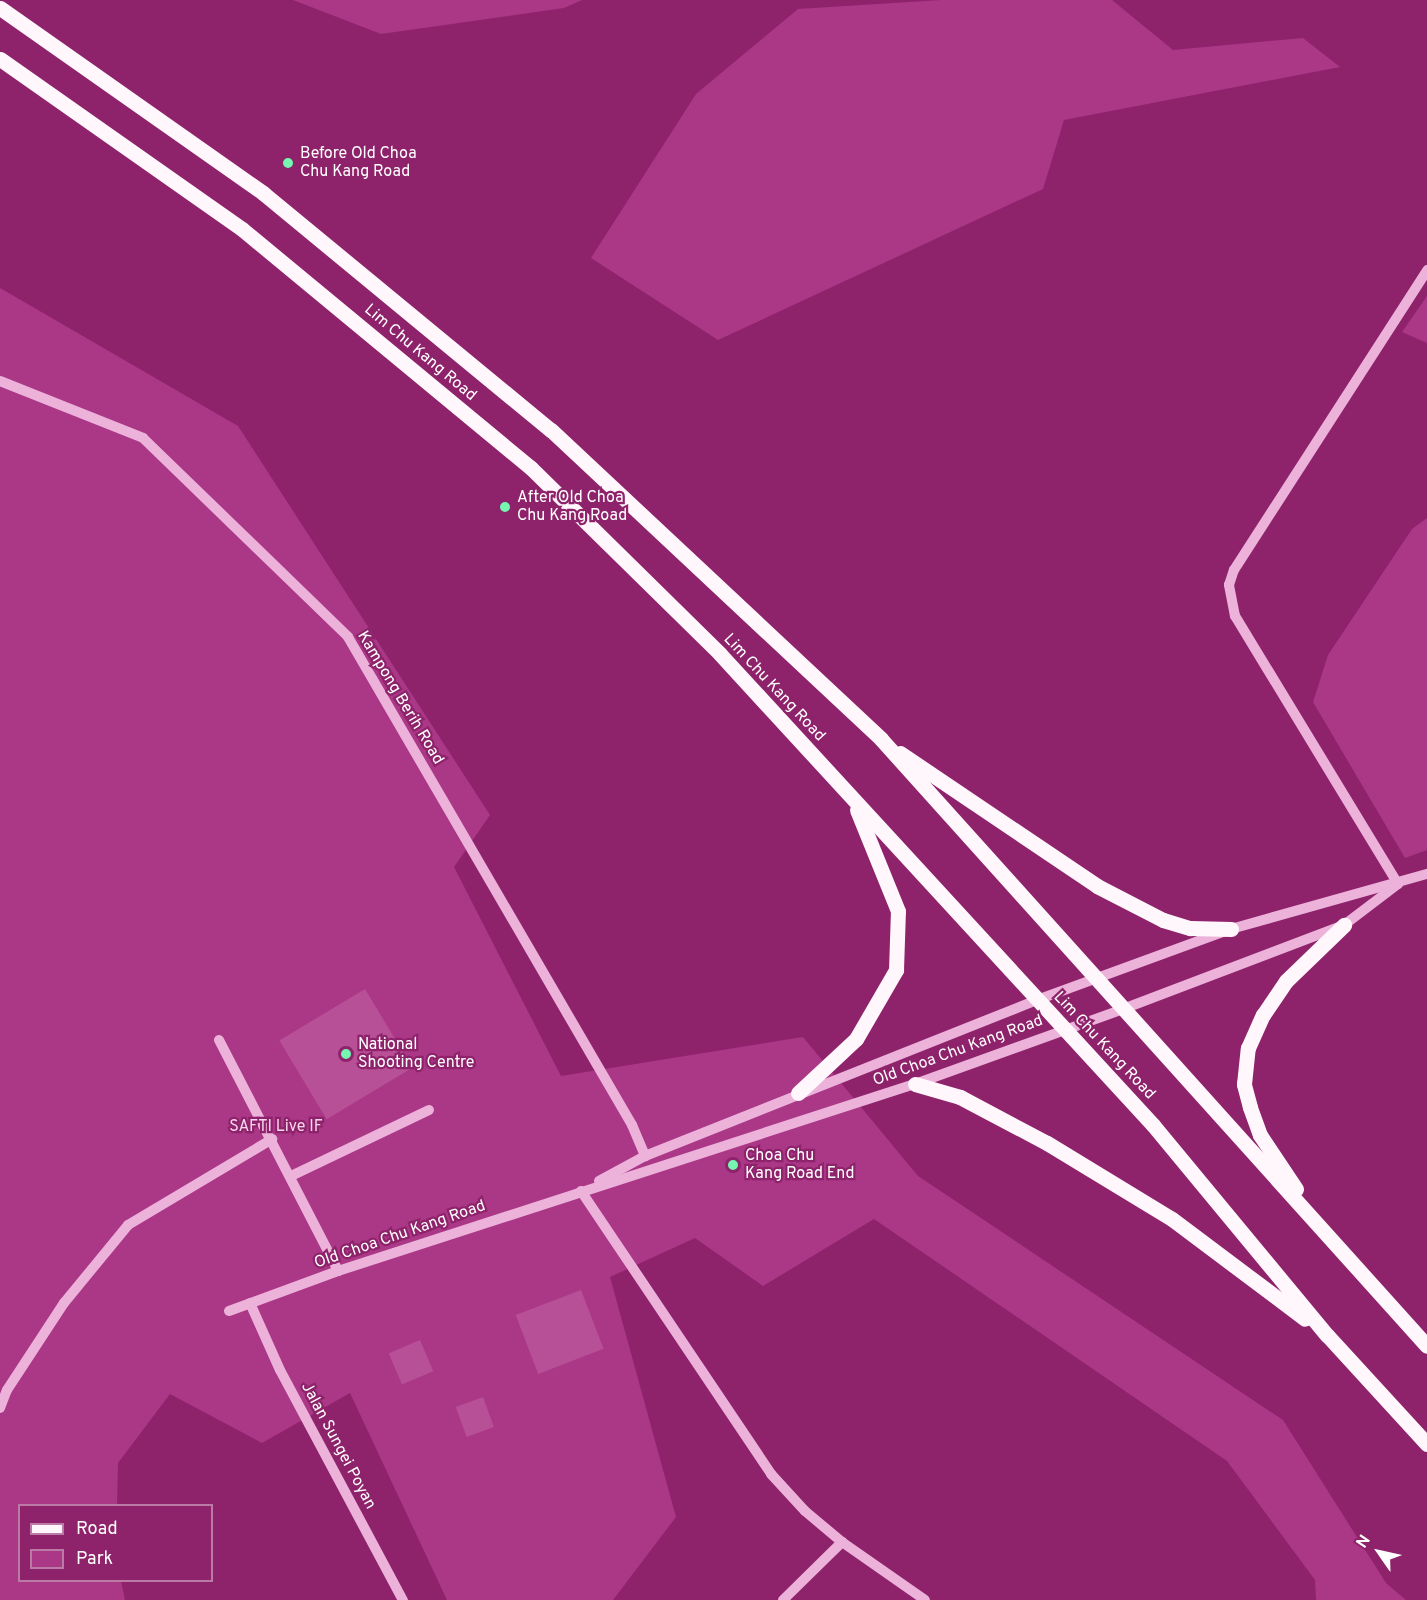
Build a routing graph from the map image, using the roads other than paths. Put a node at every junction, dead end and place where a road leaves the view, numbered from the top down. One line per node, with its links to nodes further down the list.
1 (0, 8): 5 (main road, Lim Chu Kang Road)
2 (0, 59): 6 (main road, Lim Chu Kang Road)
3 (1427, 270): 8 (street)
4 (0, 381): 20 (street, Kampong Berih Road)
5 (880, 740): 10 (main road); 11 (main road, Lim Chu Kang Road)
6 (853, 801): 12 (main road, Lim Chu Kang Road); 17 (main road)
7 (1427, 874): 8 (street, Old Choa Chu Kang Road)
8 (1398, 884): 9 (street, Old Choa Chu Kang Road); 10 (street, Old Choa Chu Kang Road)
9 (1344, 925): 13 (street, Old Choa Chu Kang Road); 23 (main road)
10 (1231, 929): 11 (street, Old Choa Chu Kang Road)
11 (1096, 979): 12 (street, Old Choa Chu Kang Road); 13 (main road, Lim Chu Kang Road)
12 (1037, 1000): 14 (main road, Lim Chu Kang Road); 17 (street, Old Choa Chu Kang Road)
13 (1123, 1009): 14 (street, Old Choa Chu Kang Road); 23 (main road, Lim Chu Kang Road)
14 (1064, 1030): 16 (street, Old Choa Chu Kang Road); 27 (main road, Lim Chu Kang Road)
15 (219, 1040): 19 (street)
16 (915, 1084): 22 (street, Old Choa Chu Kang Road); 27 (main road)
17 (798, 1093): 20 (street, Old Choa Chu Kang Road)
18 (429, 1110): 21 (street)
19 (272, 1139): 21 (street); 29 (street)
20 (645, 1156): 22 (street, Old Choa Chu Kang Road)
21 (291, 1176): 24 (street)
22 (581, 1191): 24 (street, Old Choa Chu Kang Road); 31 (street)
23 (1323, 1230): 28 (main road, Lim Chu Kang Road)
24 (338, 1271): 25 (street, Old Choa Chu Kang Road)
25 (250, 1304): 26 (street, Old Choa Chu Kang Road); 32 (street, Jalan Sungei Poyan)
26 (230, 1311)
27 (1327, 1335): 30 (main road, Lim Chu Kang Road)
28 (1427, 1346)
29 (0, 1408)
30 (1427, 1444)
31 (842, 1542): 33 (street); 34 (street)
32 (403, 1600)
33 (783, 1600)
34 (925, 1600)

